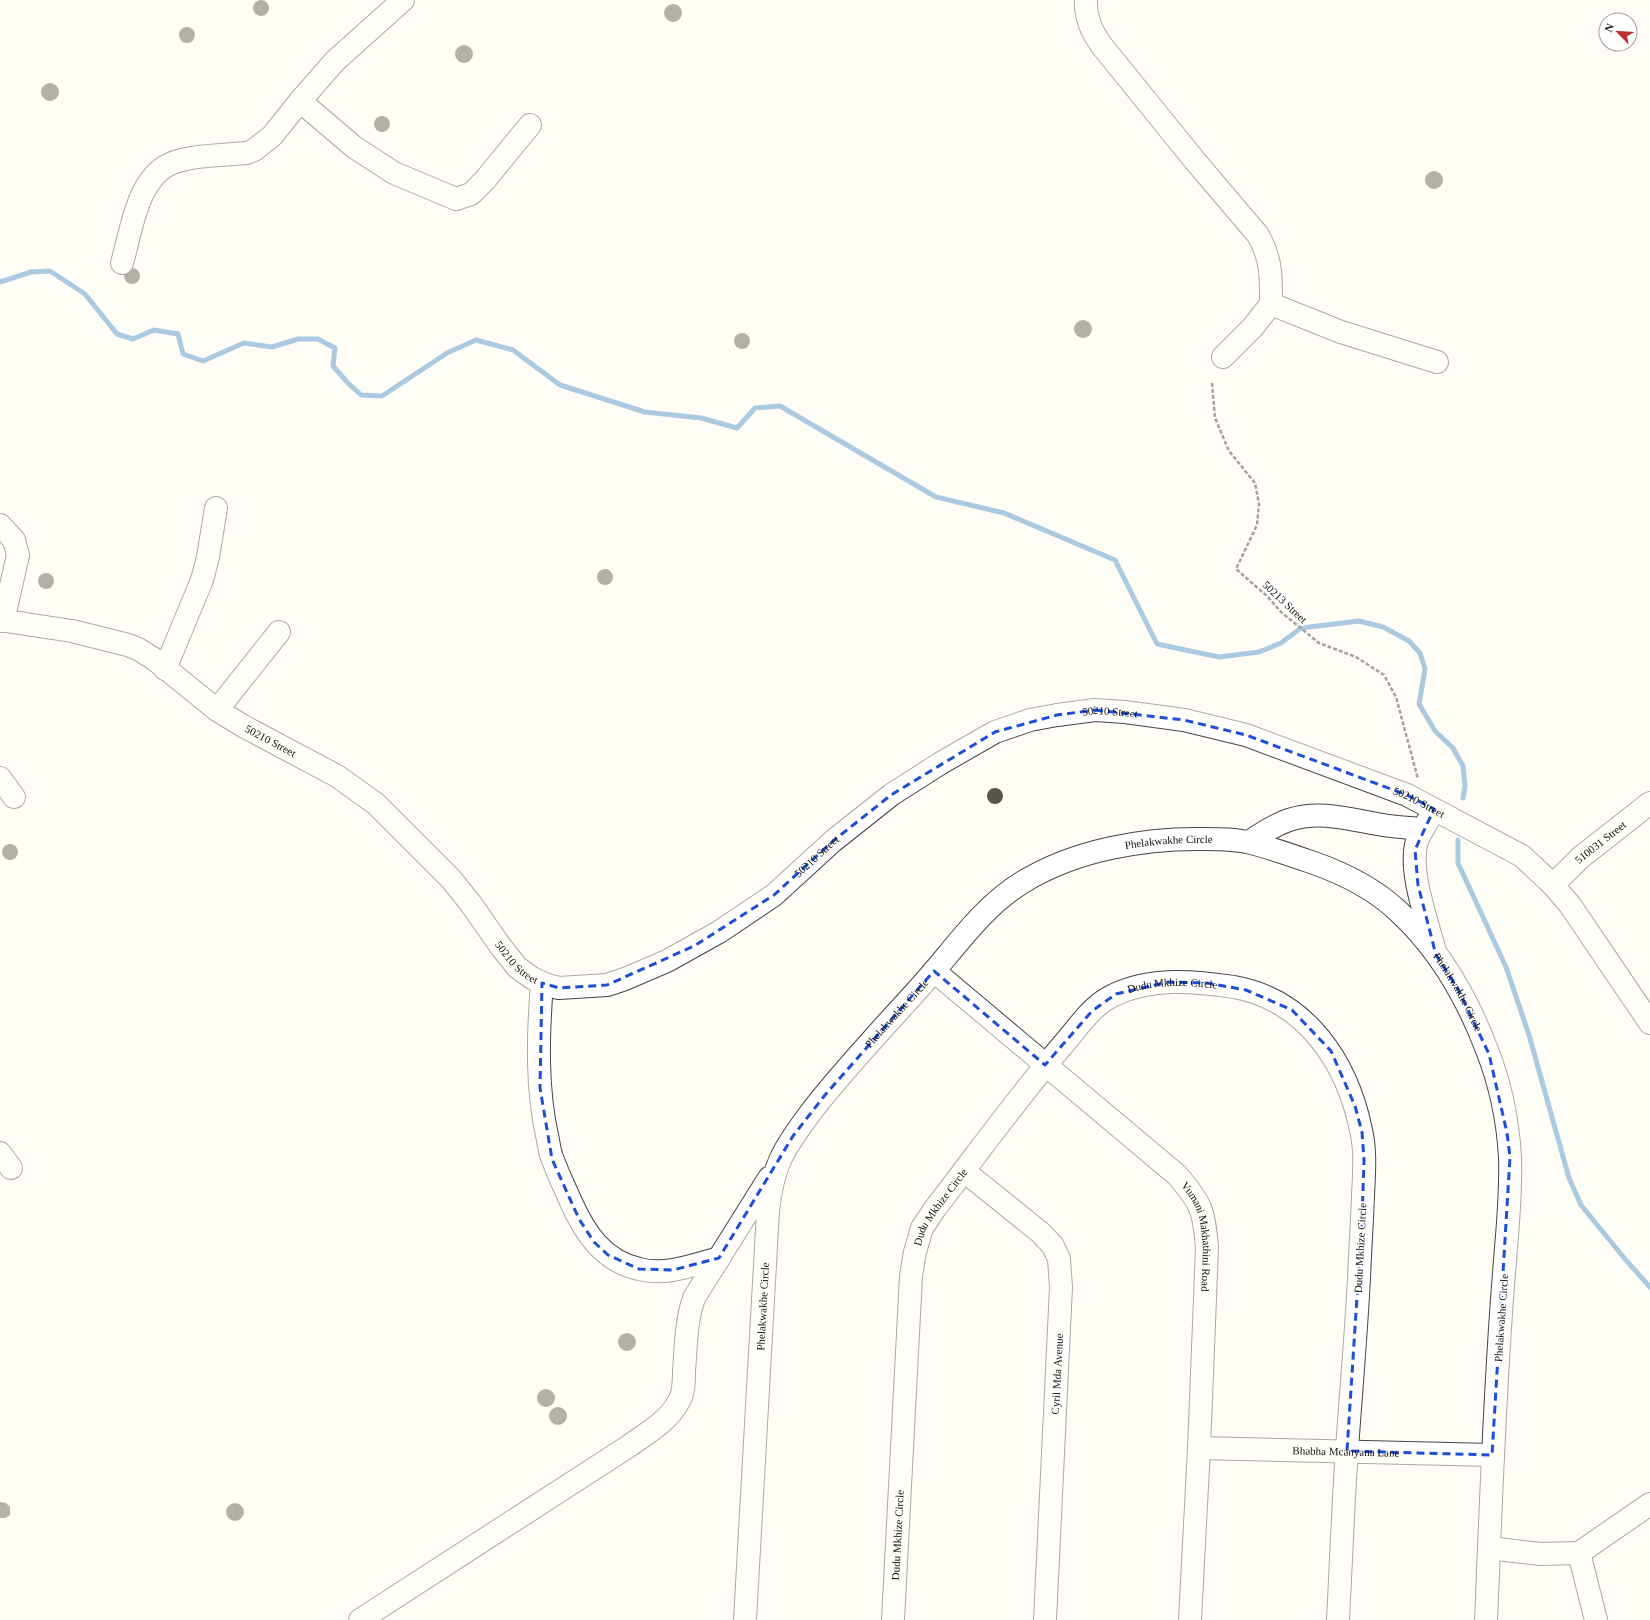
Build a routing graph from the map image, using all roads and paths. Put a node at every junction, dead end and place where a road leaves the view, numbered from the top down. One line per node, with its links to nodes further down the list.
1 (403, 0): 3 (street)
2 (1086, 0): 6 (street)
3 (300, 100): 4 (street); 5 (street)
4 (530, 125)
5 (122, 264)
6 (1271, 304): 7 (street); 8 (street)
7 (1223, 357)
8 (1437, 362)
9 (1212, 382): 19 (path, 50213 Street)
10 (216, 508): 14 (street)
11 (0, 526): 12 (street)
12 (1, 621): 14 (street, 50210 Street)
13 (279, 632): 15 (street)
14 (165, 669): 15 (street, 50210 Street)
15 (217, 710): 25 (street, 50210 Street)
16 (0, 778): 17 (street)
17 (14, 797)
18 (1650, 804): 22 (street, 510031 Street)
19 (1430, 807): 20 (street); 22 (street, 50210 Street); 25 (street, 50210 Street)
20 (1423, 829): 21 (street); 23 (street)
21 (1249, 842): 23 (street, Phelakwakhe Circle); 24 (street, Phelakwakhe Circle)
22 (1553, 884): 26 (street, 50210 Street)
23 (1436, 955): 33 (street, Phelakwakhe Circle)
24 (934, 971): 27 (street, Vumani Makhathini Road); 28 (street, Phelakwakhe Circle)
25 (542, 983): 30 (street)
26 (1650, 1023)
27 (1044, 1065): 29 (street, Dudu Mkhize Circle); 31 (street, Vumani Makhathini Road); 32 (street, Dudu Mkhize Circle)
28 (780, 1159): 30 (street); 38 (street, Phelakwakhe Circle)
29 (964, 1171): 39 (street, Dudu Mkhize Circle); 40 (street, Cyril Mda Avenue)
30 (719, 1258): 37 (street)
31 (1199, 1448): 32 (street, Bhabha Mcanyana Lane); 41 (street, Vumani Makhathini Road)
32 (1347, 1451): 33 (street, Bhabha Mcanyana Lane); 42 (street, Dudu Mkhize Circle)
33 (1492, 1455): 35 (street, Phelakwakhe Circle)
34 (1650, 1504): 36 (street)
35 (1489, 1548): 36 (street); 43 (street, Phelakwakhe Circle)
36 (1579, 1553): 44 (street)
37 (360, 1620)
38 (745, 1620)
39 (893, 1620)
40 (1045, 1620)
41 (1190, 1620)
42 (1338, 1620)
43 (1486, 1620)
44 (1596, 1620)

